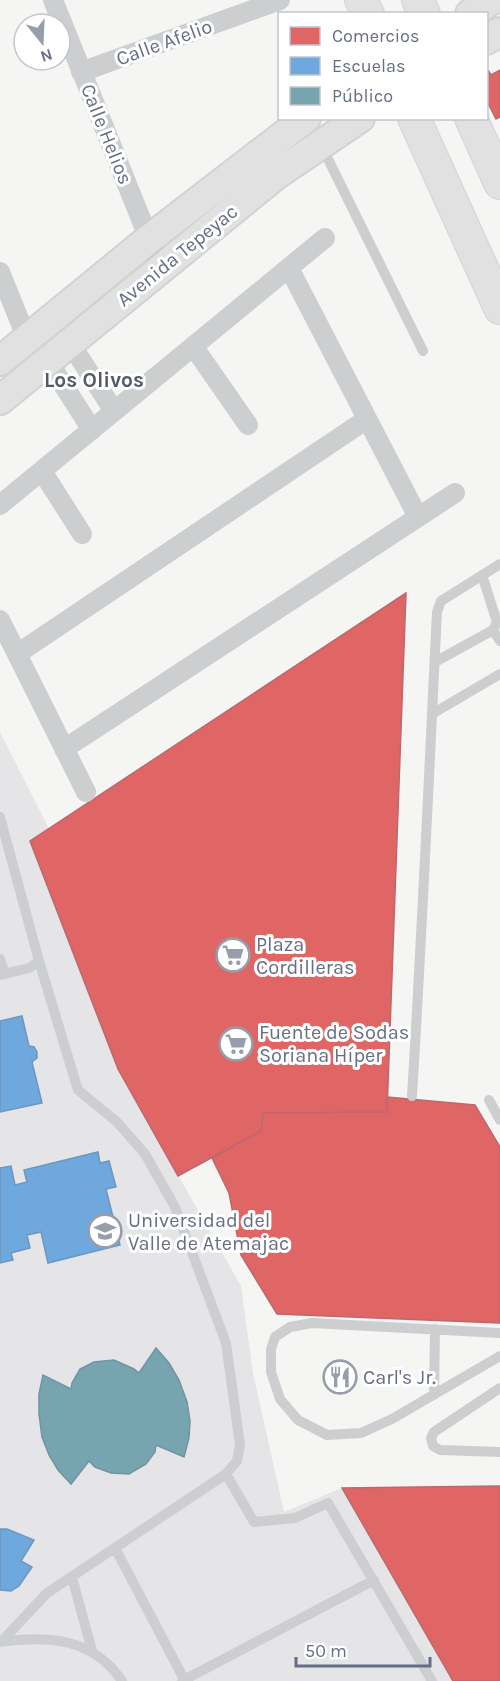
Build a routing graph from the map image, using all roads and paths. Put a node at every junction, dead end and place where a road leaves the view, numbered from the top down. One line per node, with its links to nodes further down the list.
1 (52, 0): 5 (street, Calle Helios)
2 (280, 0): 5 (street, Calle Afelio)
3 (492, 0): 4 (street)
4 (473, 12)
5 (81, 72): 13 (street, Calle Helios)
6 (303, 120): 13 (street, Avenida Tepeyac)
7 (357, 120): 10 (street, Avenida Tepeyac)
8 (415, 120): 17 (main road)
9 (472, 120): 11 (main road)
10 (321, 145): 14 (street, Avenida Tepeyac); 21 (lane)
11 (500, 183)
12 (325, 238): 15 (street)
13 (149, 239): 14 (street, Calle Helios); 18 (street, Avenida Tepeyac)
14 (161, 268): 19 (street, Avenida Tepeyac)
15 (289, 268): 20 (street); 26 (street)
16 (0, 272): 18 (street)
17 (500, 308)
18 (27, 339): 22 (street, Avenida Tepeyac)
19 (70, 343): 23 (street, Avenida Tepeyac); 25 (street)
20 (193, 346): 25 (street); 27 (street)
21 (423, 351)
22 (0, 361)
23 (48, 361): 24 (street, Avenida Tepeyac); 28 (street)
24 (0, 400)
25 (114, 411): 28 (street)
26 (367, 419): 32 (street); 39 (street)
27 (248, 425)
28 (92, 430): 29 (street)
29 (42, 471): 31 (street); 33 (street)
30 (455, 493): 32 (street)
31 (0, 505)
32 (418, 518): 43 (street)
33 (82, 534)
34 (500, 564): 35 (lane)
35 (482, 575): 37 (lane); 40 (lane)
36 (0, 620): 39 (street)
37 (493, 630): 38 (lane); 40 (lane)
38 (500, 641)
39 (17, 654): 43 (street)
40 (435, 662): 42 (lane)
41 (500, 674): 42 (lane)
42 (432, 714): 49 (lane)
43 (64, 749): 44 (street)
44 (86, 792)
45 (0, 817): 47 (lane)
46 (0, 959): 48 (lane)
47 (39, 961): 48 (lane); 58 (lane)
48 (2, 974)
49 (412, 1096)
50 (489, 1100): 51 (lane)
51 (500, 1120)
52 (435, 1329): 53 (lane); 56 (lane); 56 (lane)
53 (500, 1333)
54 (500, 1356): 56 (lane)
55 (500, 1388): 57 (lane)
56 (434, 1395)
57 (500, 1452)
58 (226, 1474): 59 (lane); 61 (lane)
59 (115, 1548): 60 (lane); 65 (lane)
60 (72, 1577): 62 (lane); 63 (lane)
61 (374, 1580): 65 (lane); 66 (lane)
62 (1, 1642): 63 (lane)
63 (92, 1651): 64 (lane)
64 (122, 1681)
65 (184, 1681)
66 (432, 1681)

